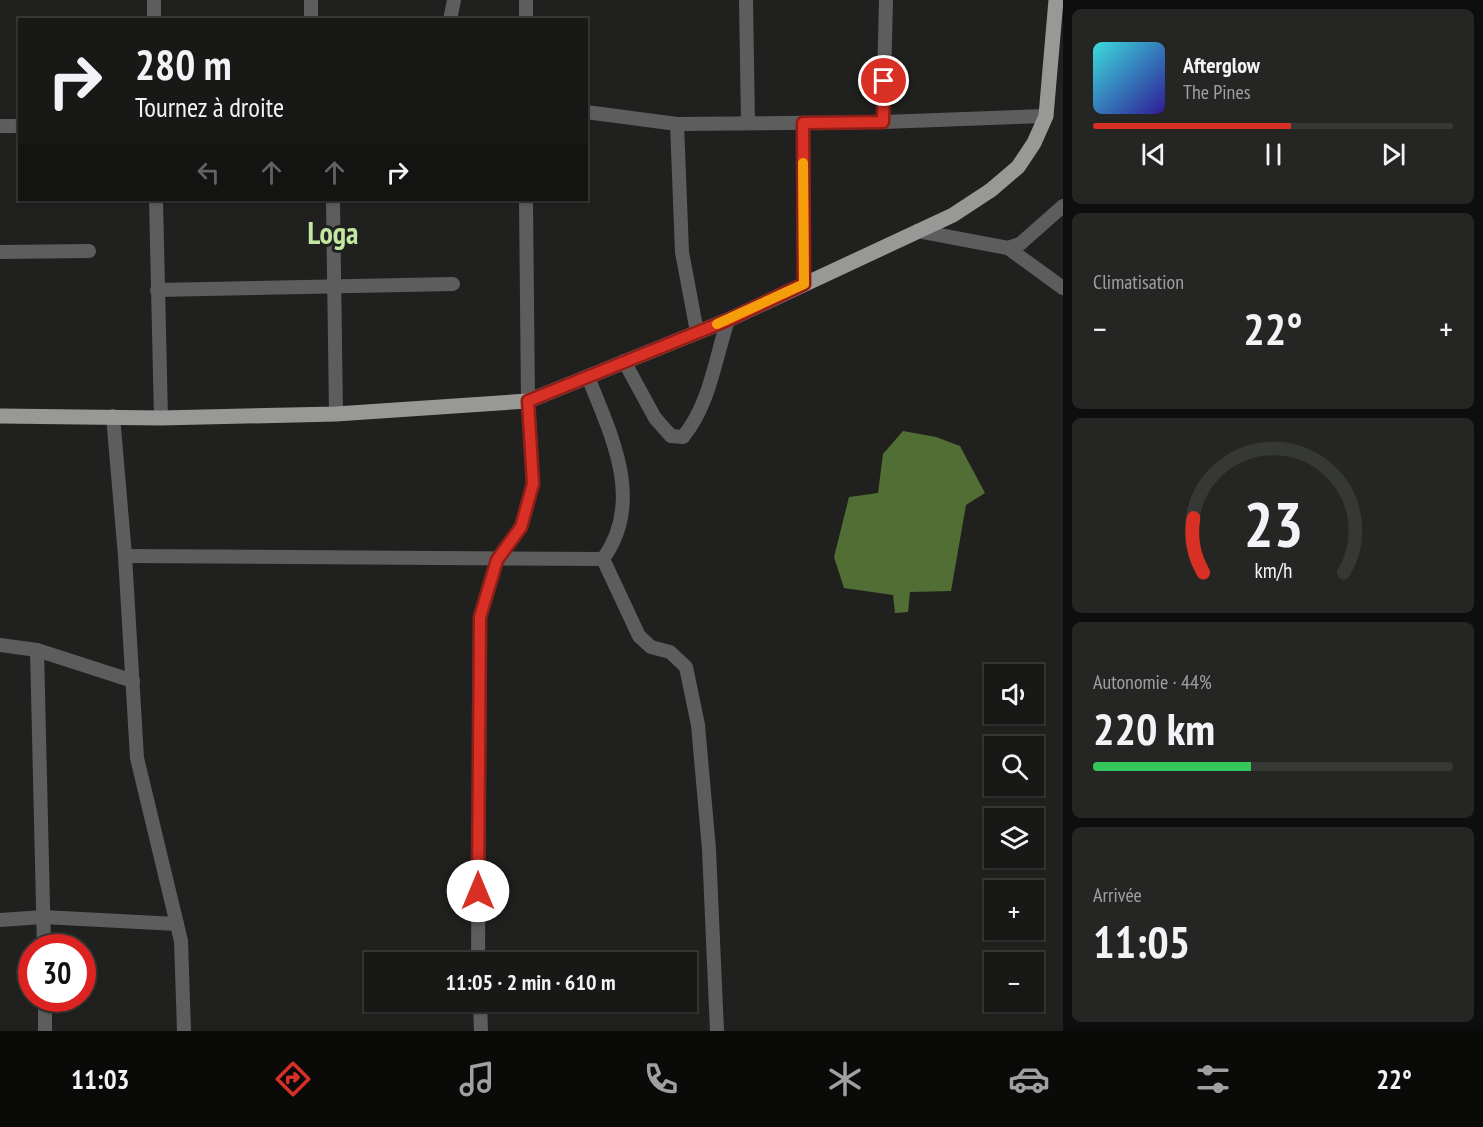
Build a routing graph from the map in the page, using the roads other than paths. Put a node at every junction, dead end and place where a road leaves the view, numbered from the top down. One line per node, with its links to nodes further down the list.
1 (154, 0): 8 (street)
2 (311, 0): 9 (street)
3 (454, 0): 10 (street)
4 (526, 0): 11 (street)
5 (746, 0): 16 (street)
6 (886, 0): 14 (street)
7 (1056, 0): 13 (main road)
8 (154, 18)
9 (311, 18)
10 (450, 18)
11 (526, 18)
12 (588, 112): 15 (street)
13 (1046, 116): 14 (street); 24 (main road)
14 (883, 122): 17 (street)
15 (676, 123): 16 (street); 34 (street)
16 (747, 123): 17 (street)
17 (803, 123): 29 (street)
18 (0, 126): 19 (street)
19 (18, 126)
20 (156, 201): 32 (street)
21 (333, 201): 30 (street)
22 (526, 201): 37 (street)
23 (1063, 206): 25 (street)
24 (918, 231): 25 (street); 29 (main road)
25 (1008, 248): 31 (street)
26 (89, 251): 27 (street)
27 (0, 252)
28 (453, 284): 30 (street)
29 (804, 284): 33 (main road)
30 (334, 287): 32 (street); 38 (street)
31 (1063, 288)
32 (157, 290): 41 (street)
33 (728, 320): 34 (main road); 35 (street)
34 (697, 332): 35 (main road)
35 (624, 361): 36 (main road)
36 (588, 377): 37 (main road); 43 (street)
37 (528, 401): 38 (main road); 44 (street)
38 (336, 414): 41 (main road)
39 (0, 416): 40 (main road)
40 (113, 416): 41 (main road); 42 (street)
41 (161, 418)
42 (126, 556): 44 (street); 47 (street)
43 (603, 559): 44 (street); 58 (street)
44 (497, 560): 52 (street)
45 (0, 645): 46 (street)
46 (37, 650): 47 (street); 48 (street)
47 (133, 681): 50 (street)
48 (43, 917): 49 (street); 50 (street); 51 (street)
49 (0, 920)
50 (177, 924): 56 (street)
51 (44, 934)
52 (478, 952)
53 (45, 1012): 55 (street)
54 (480, 1012): 57 (street)
55 (45, 1031)
56 (184, 1031)
57 (480, 1031)
58 (717, 1031)

